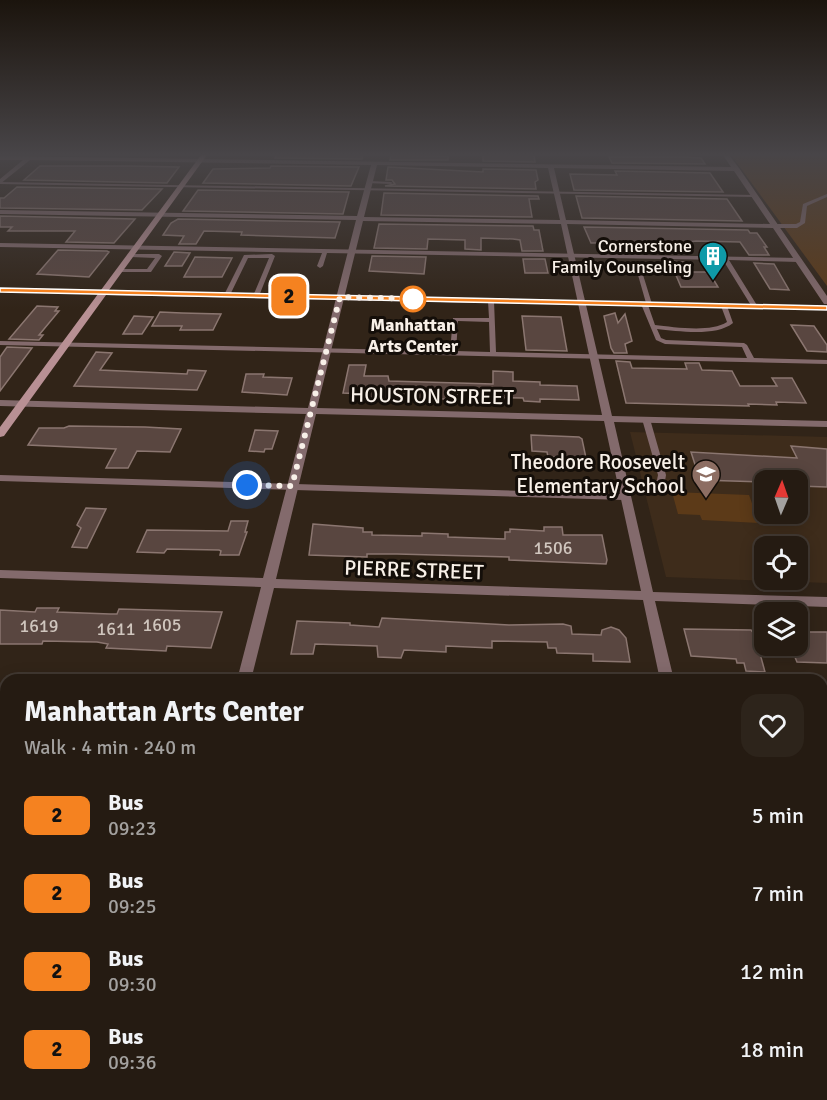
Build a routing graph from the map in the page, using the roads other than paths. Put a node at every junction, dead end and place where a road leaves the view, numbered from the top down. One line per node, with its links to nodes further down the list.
1 (167, 206): 7 (street)
2 (364, 206): 8 (street)
3 (559, 206): 9 (street)
4 (761, 206): 10 (street)
5 (804, 206): 10 (lane)
6 (0, 212): 7 (street)
7 (161, 215): 8 (street); 12 (street)
8 (361, 218): 9 (street); 14 (street)
9 (562, 222): 10 (street); 17 (street)
10 (774, 226): 18 (street)
11 (0, 245): 12 (lane)
12 (136, 248): 13 (lane); 15 (street)
13 (325, 252): 14 (lane); 19 (lane)
14 (352, 252): 17 (lane); 25 (street)
15 (131, 255): 20 (street); 20 (lane)
16 (725, 259): 17 (lane); 18 (lane); 31 (lane)
17 (573, 261): 28 (street); 29 (lane)
18 (799, 261): 27 (street)
19 (321, 266)
20 (120, 271): 22 (street)
21 (0, 290): 22 (street)
22 (104, 293): 23 (street); 36 (street)
23 (227, 295): 24 (street); 24 (lane)
24 (256, 296): 25 (street)
25 (340, 297): 26 (street); 37 (street)
26 (491, 301): 28 (street); 33 (lane)
27 (827, 302)
28 (583, 303): 29 (street); 40 (street)
29 (646, 304): 30 (street); 34 (lane)
30 (724, 306): 31 (street); 34 (lane)
31 (755, 307): 32 (street)
32 (827, 308)
33 (491, 320): 38 (lane); 39 (lane)
34 (653, 327): 41 (lane)
35 (0, 344): 36 (lane)
36 (65, 345): 37 (lane); 44 (street)
37 (326, 350): 38 (lane); 45 (street)
38 (453, 353): 39 (lane)
39 (493, 354): 40 (lane)
40 (595, 357): 41 (lane); 46 (street)
41 (752, 360): 42 (lane)
42 (827, 362)
43 (0, 402): 44 (street, HOUSTON STREET)
44 (22, 403): 45 (street, HOUSTON STREET); 49 (street)
45 (311, 411): 46 (street, HOUSTON STREET); 51 (street)
46 (608, 418): 47 (street, HOUSTON STREET); 52 (street)
47 (646, 419): 48 (street, HOUSTON STREET); 52 (lane)
48 (827, 424)
49 (0, 434)
50 (0, 478): 51 (lane)
51 (292, 486): 52 (lane); 54 (street)
52 (623, 491): 55 (street)
53 (0, 574): 54 (street, PIERRE STREET)
54 (268, 585): 55 (street, PIERRE STREET); 57 (street)
55 (648, 597): 56 (street, PIERRE STREET); 58 (street)
56 (827, 603)
57 (246, 674)
58 (666, 674)

